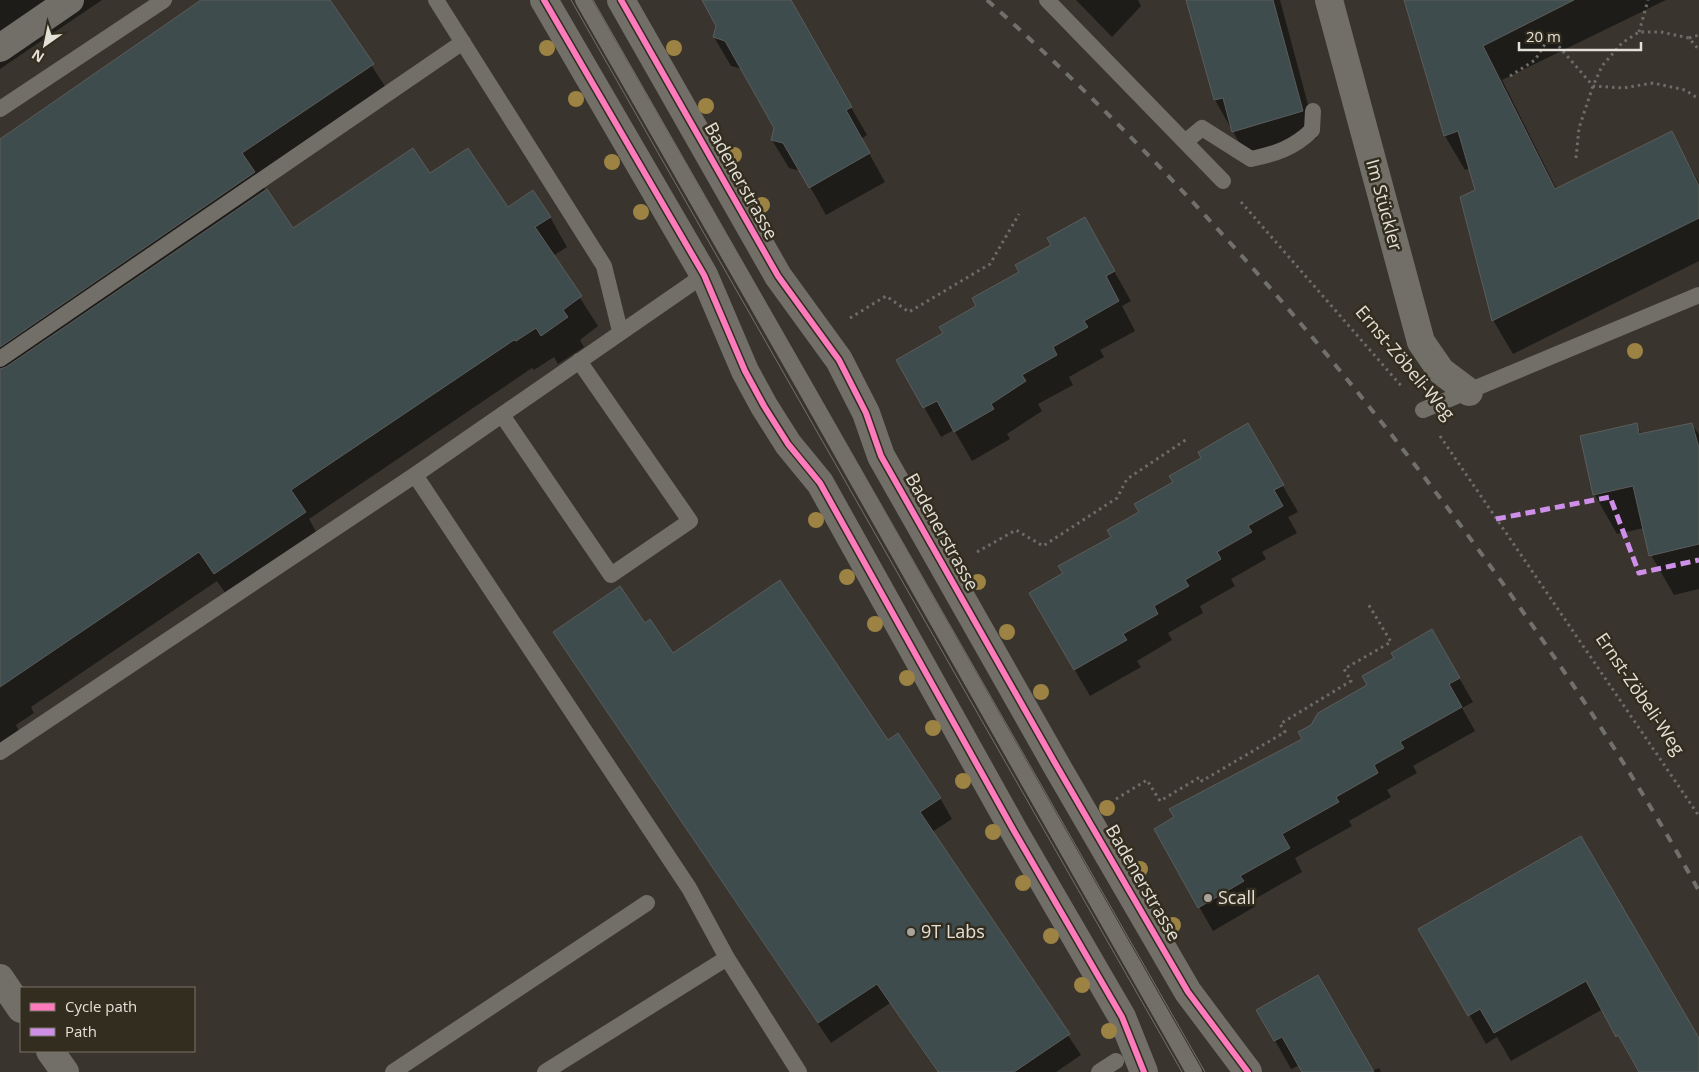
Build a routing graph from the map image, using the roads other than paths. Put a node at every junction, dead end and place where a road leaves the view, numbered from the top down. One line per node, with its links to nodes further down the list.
1 (70, 0): 10 (street)
2 (164, 0): 11 (lane)
3 (436, 0): 9 (lane)
4 (544, 0): 15 (street)
5 (583, 0): 37 (lane)
6 (621, 0): 38 (street, Badenerstrasse)
7 (1046, 0): 13 (lane)
8 (1330, 0): 20 (street, Im Stückler)
9 (463, 42): 17 (lane); 18 (lane)
10 (0, 48)
11 (0, 109)
12 (1313, 111): 13 (lane)
13 (1185, 142): 14 (lane)
14 (1223, 181)
15 (704, 275): 17 (lane); 36 (street)
16 (1699, 295): 20 (lane)
17 (620, 331): 19 (lane)
18 (0, 359)
19 (579, 361): 22 (lane); 22 (lane)
20 (1468, 392): 21 (lane)
21 (1423, 410)
22 (502, 415): 23 (lane)
23 (415, 475): 24 (lane); 26 (lane)
24 (0, 752)
25 (647, 903): 32 (lane)
26 (727, 958): 33 (lane); 34 (lane)
27 (0, 978): 28 (street)
28 (20, 1008)
29 (51, 1052): 31 (street)
30 (1116, 1061): 35 (lane)
31 (65, 1072)
32 (393, 1072)
33 (545, 1072)
34 (799, 1072)
35 (1099, 1072)
36 (1144, 1072)
37 (1194, 1072)
38 (1248, 1072)

